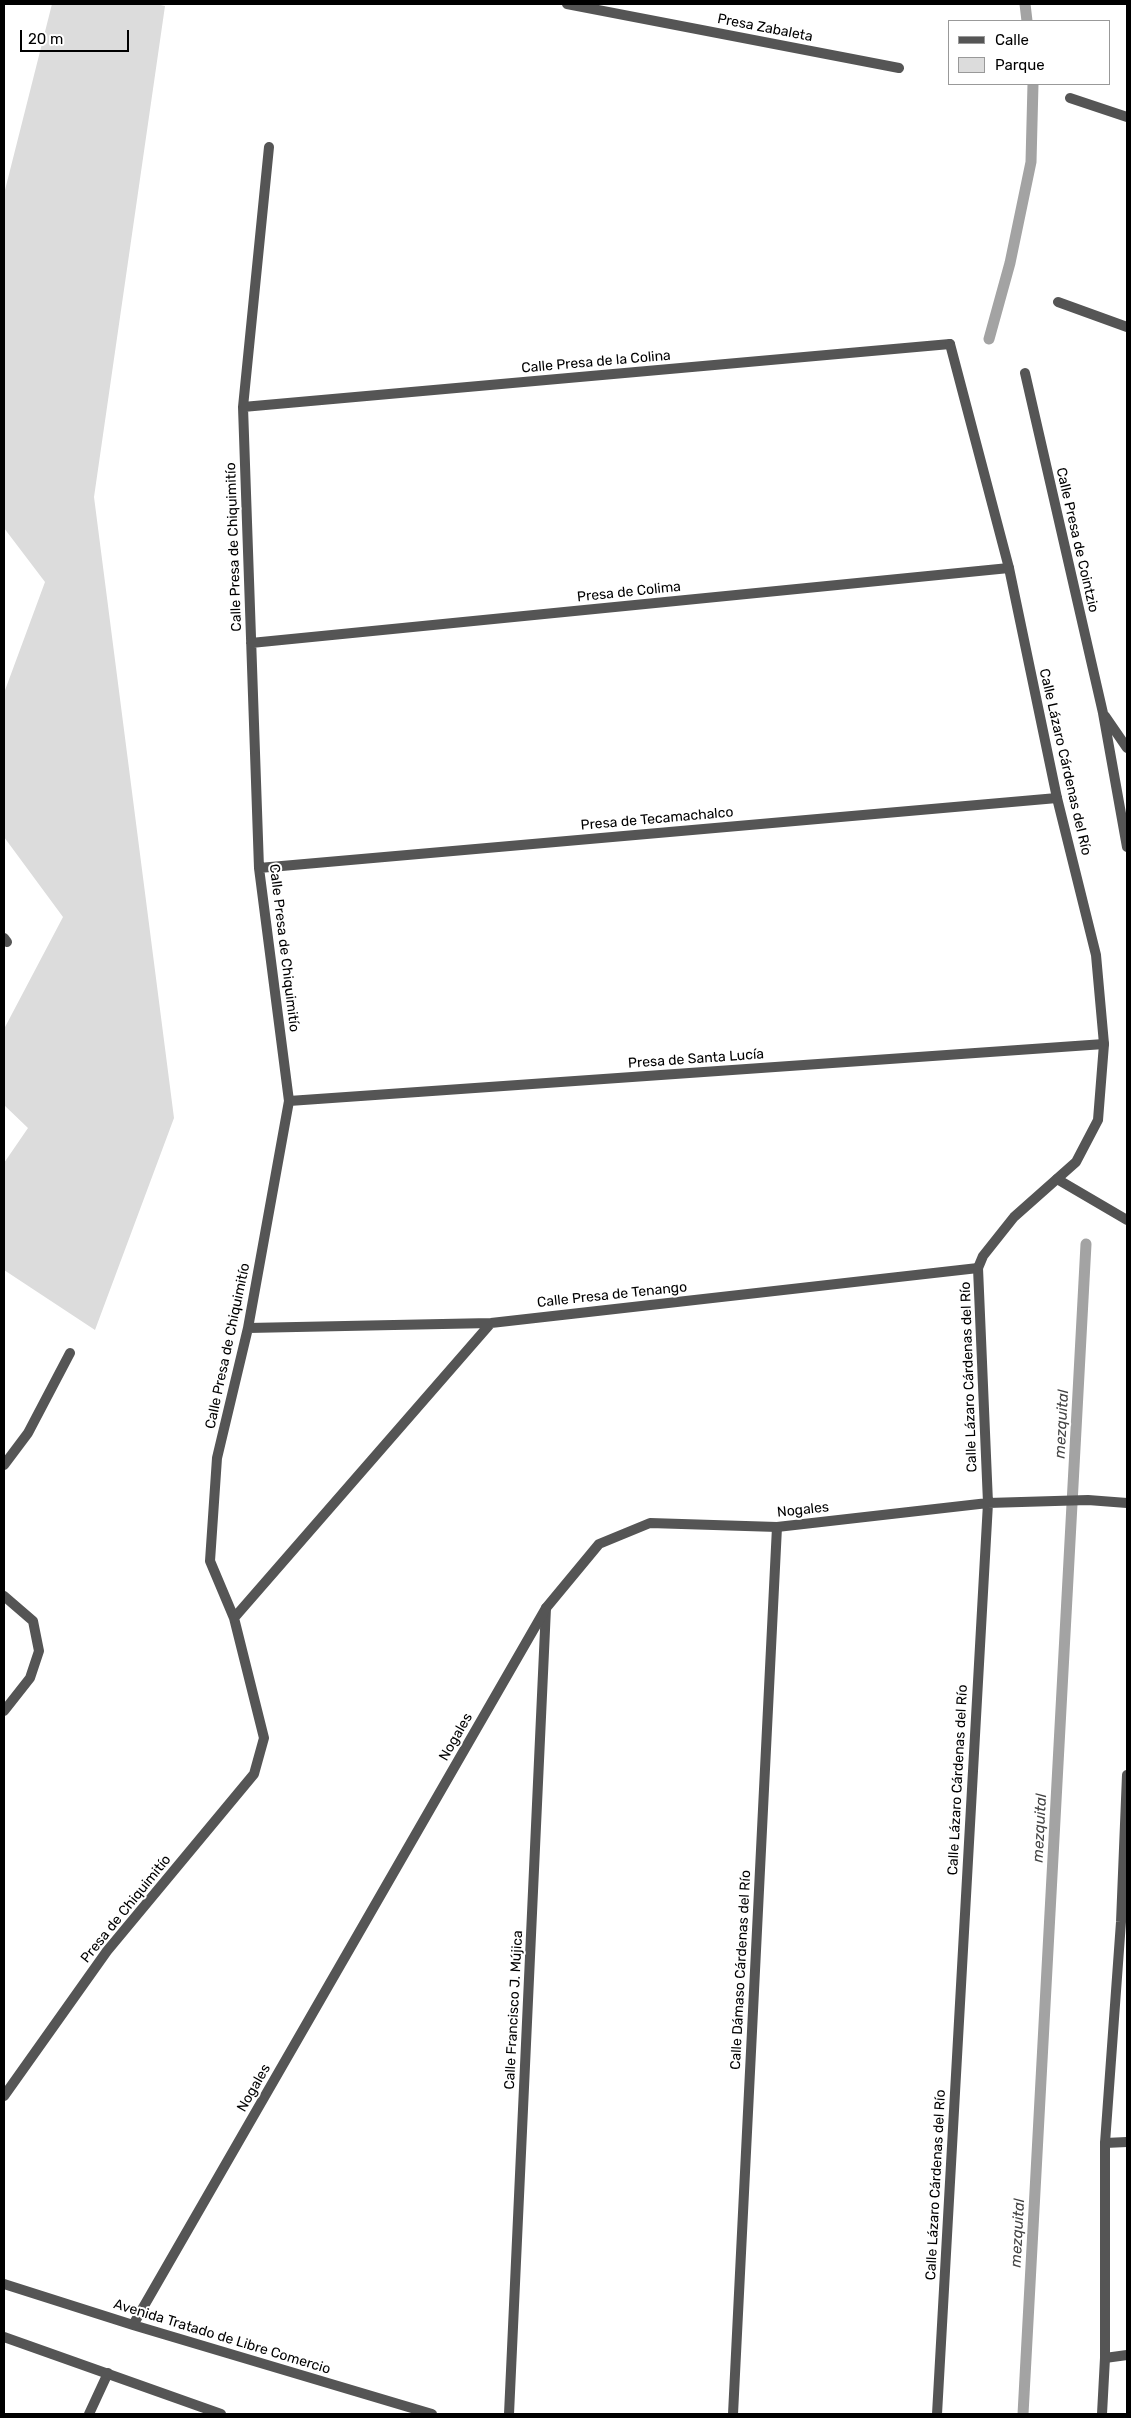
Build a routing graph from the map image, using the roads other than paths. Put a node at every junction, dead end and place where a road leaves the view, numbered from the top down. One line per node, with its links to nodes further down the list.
1 (567, 4): 2 (street, Presa Zabaleta)
2 (898, 68)
3 (1070, 98): 4 (street)
4 (1127, 117)
5 (269, 147): 10 (street, Calle Presa de Chiquimitío)
6 (1058, 302): 7 (street)
7 (1127, 327)
8 (950, 344): 10 (street, Calle Presa de la Colina); 11 (street, Calle Lázaro Cárdenas del Río)
9 (1025, 373): 13 (street, Calle Presa de Cointzio)
10 (243, 407): 12 (street, Calle Presa de Chiquimitío)
11 (1009, 568): 12 (street, Presa de Colima); 15 (street, Calle Lázaro Cárdenas del Río)
12 (251, 643): 17 (street, Calle Presa de Chiquimitío)
13 (1103, 713): 14 (street, Calle Presa de Cointzio); 16 (street, Calle Presa de Cointzio)
14 (1127, 748)
15 (1057, 798): 17 (street, Presa de Tecamachalco); 18 (street, Calle Lázaro Cárdenas del Río)
16 (1127, 847)
17 (259, 868): 19 (street, Calle Presa de Chiquimitío)
18 (1104, 1044): 19 (street, Presa de Santa Lucía); 20 (street, Calle Lázaro Cárdenas del Río)
19 (290, 1101): 24 (street, Calle Presa de Chiquimitío)
20 (1057, 1179): 21 (street); 22 (street, Calle Lázaro Cárdenas del Río)
21 (1127, 1220)
22 (978, 1268): 23 (street, Calle Presa de Tenango); 27 (street, Calle Lázaro Cárdenas del Río)
23 (491, 1322): 24 (street, Calle Presa de Tenango); 32 (street)
24 (248, 1328): 32 (street, Calle Presa de Chiquimitío)
25 (70, 1353): 26 (street)
26 (4, 1465)
27 (988, 1503): 28 (street, Nogales); 29 (street, Nogales); 51 (street, Calle Lázaro Cárdenas del Río)
28 (1127, 1503)
29 (777, 1528): 31 (street, Nogales); 50 (street, Calle Dámaso Cárdenas del Río)
30 (4, 1596): 33 (street)
31 (546, 1608): 41 (street, Nogales); 49 (street, Calle Francisco J. Mújica)
32 (234, 1618): 34 (street, Calle Presa de Chiquimitío)
33 (4, 1710)
34 (264, 1738): 37 (street, Presa de Chiquimitío)
35 (1127, 1775): 36 (street)
36 (1124, 1922): 39 (street)
37 (4, 2096)
38 (1127, 2142): 39 (street)
39 (1105, 2143): 44 (street)
40 (4, 2284): 41 (street, Avenida Tratado de Libre Comercio)
41 (133, 2325): 48 (street, Avenida Tratado de Libre Comercio)
42 (4, 2338): 45 (street)
43 (1127, 2355): 44 (street)
44 (1105, 2358): 52 (street)
45 (108, 2373): 46 (street); 47 (street)
46 (89, 2414)
47 (221, 2414)
48 (432, 2414)
49 (509, 2414)
50 (733, 2414)
51 (937, 2414)
52 (1102, 2414)

